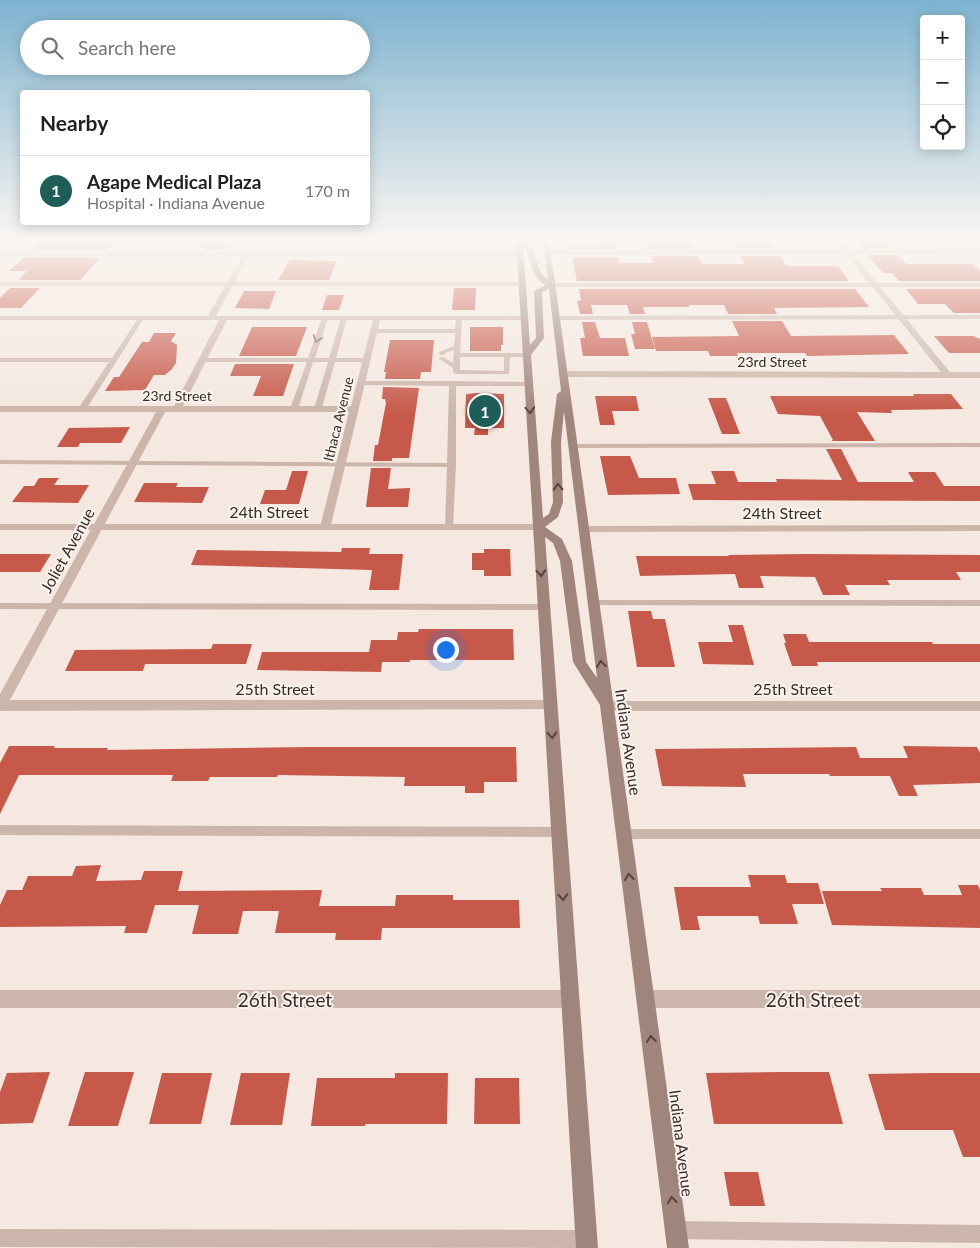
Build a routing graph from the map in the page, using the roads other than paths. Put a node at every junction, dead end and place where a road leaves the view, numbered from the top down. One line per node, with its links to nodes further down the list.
1 (222, 298): 10 (street)
2 (523, 298): 16 (main road)
3 (538, 298): 23 (main road)
4 (554, 298): 17 (main road, Indiana Avenue)
5 (886, 298): 7 (street)
6 (980, 316): 7 (lane)
7 (901, 317): 17 (lane); 32 (street)
8 (0, 318): 9 (street)
9 (141, 318): 10 (street); 25 (lane)
10 (211, 318): 11 (street)
11 (224, 318): 12 (street); 26 (street)
12 (325, 318): 13 (street); 27 (lane, one-way to 27)
13 (344, 318): 14 (street); 28 (lane)
14 (377, 318): 15 (street); 18 (street, Ithaca Avenue)
15 (459, 318): 16 (street); 19 (lane)
16 (524, 318): 23 (main road)
17 (556, 318): 31 (main road, Indiana Avenue)
18 (373, 331): 19 (lane); 29 (street, Ithaca Avenue)
19 (459, 331): 20 (lane)
20 (458, 347): 21 (lane); 30 (lane)
21 (457, 355): 22 (lane); 30 (lane)
22 (507, 355): 23 (lane); 30 (lane)
23 (527, 355): 36 (main road)
24 (0, 360): 25 (lane)
25 (114, 360): 38 (lane)
26 (202, 360): 27 (lane); 40 (street)
27 (310, 360): 28 (lane); 41 (lane)
28 (332, 360): 29 (lane); 42 (lane)
29 (366, 360): 34 (street, Ithaca Avenue)
30 (457, 368)
31 (564, 374): 32 (street, 23rd Street); 45 (main road, Indiana Avenue); 54 (main road, one-way to 31)
32 (948, 375): 33 (street, 23rd Street)
33 (980, 375)
34 (360, 383): 35 (lane); 43 (street, Ithaca Avenue)
35 (453, 384): 36 (lane); 49 (lane)
36 (529, 384): 54 (main road, one-way to 54)
37 (0, 409): 38 (street, 23rd Street)
38 (82, 409): 39 (street, 23rd Street)
39 (162, 409): 40 (street, 23rd Street); 47 (street, Joliet Avenue)
40 (177, 409): 41 (street, 23rd Street)
41 (294, 409): 42 (street, 23rd Street)
42 (318, 409): 43 (street, 23rd Street)
43 (354, 409): 48 (street, Ithaca Avenue)
44 (980, 445): 45 (lane)
45 (573, 446): 55 (main road, Indiana Avenue)
46 (0, 462): 47 (lane)
47 (133, 462): 48 (lane); 51 (street, Joliet Avenue)
48 (341, 463): 49 (lane); 52 (street, Ithaca Avenue)
49 (452, 465): 53 (lane)
50 (0, 527): 51 (street, 24th Street)
51 (97, 527): 52 (street, 24th Street); 60 (street, Joliet Avenue)
52 (326, 527): 53 (street, 24th Street)
53 (449, 527): 54 (street, 24th Street)
54 (538, 527): 61 (main road, one-way to 61); 64 (main road)
55 (584, 528): 56 (street, 24th Street); 57 (main road, Indiana Avenue)
56 (980, 528)
57 (593, 603): 58 (lane); 64 (main road, Indiana Avenue, one-way to 57)
58 (980, 603)
59 (0, 606): 60 (lane)
60 (55, 606): 61 (lane); 63 (street, Joliet Avenue)
61 (544, 607): 62 (main road)
62 (550, 705): 63 (street, 25th Street); 67 (main road, one-way to 67)
63 (0, 706)
64 (607, 706): 65 (street, 25th Street); 68 (main road, Indiana Avenue)
65 (980, 706)
66 (0, 830): 67 (lane)
67 (559, 832): 71 (main road, one-way to 71)
68 (624, 834): 69 (lane); 72 (main road, Indiana Avenue, one-way to 68)
69 (980, 834)
70 (0, 999): 71 (street, 26th Street)
71 (570, 999): 77 (main road)
72 (645, 999): 73 (street, 26th Street); 74 (main road, Indiana Avenue, one-way to 72)
73 (980, 999)
74 (676, 1230): 75 (lane); 78 (main road, Indiana Avenue)
75 (980, 1234)
76 (0, 1238): 77 (lane)
77 (587, 1243)
78 (678, 1248)

